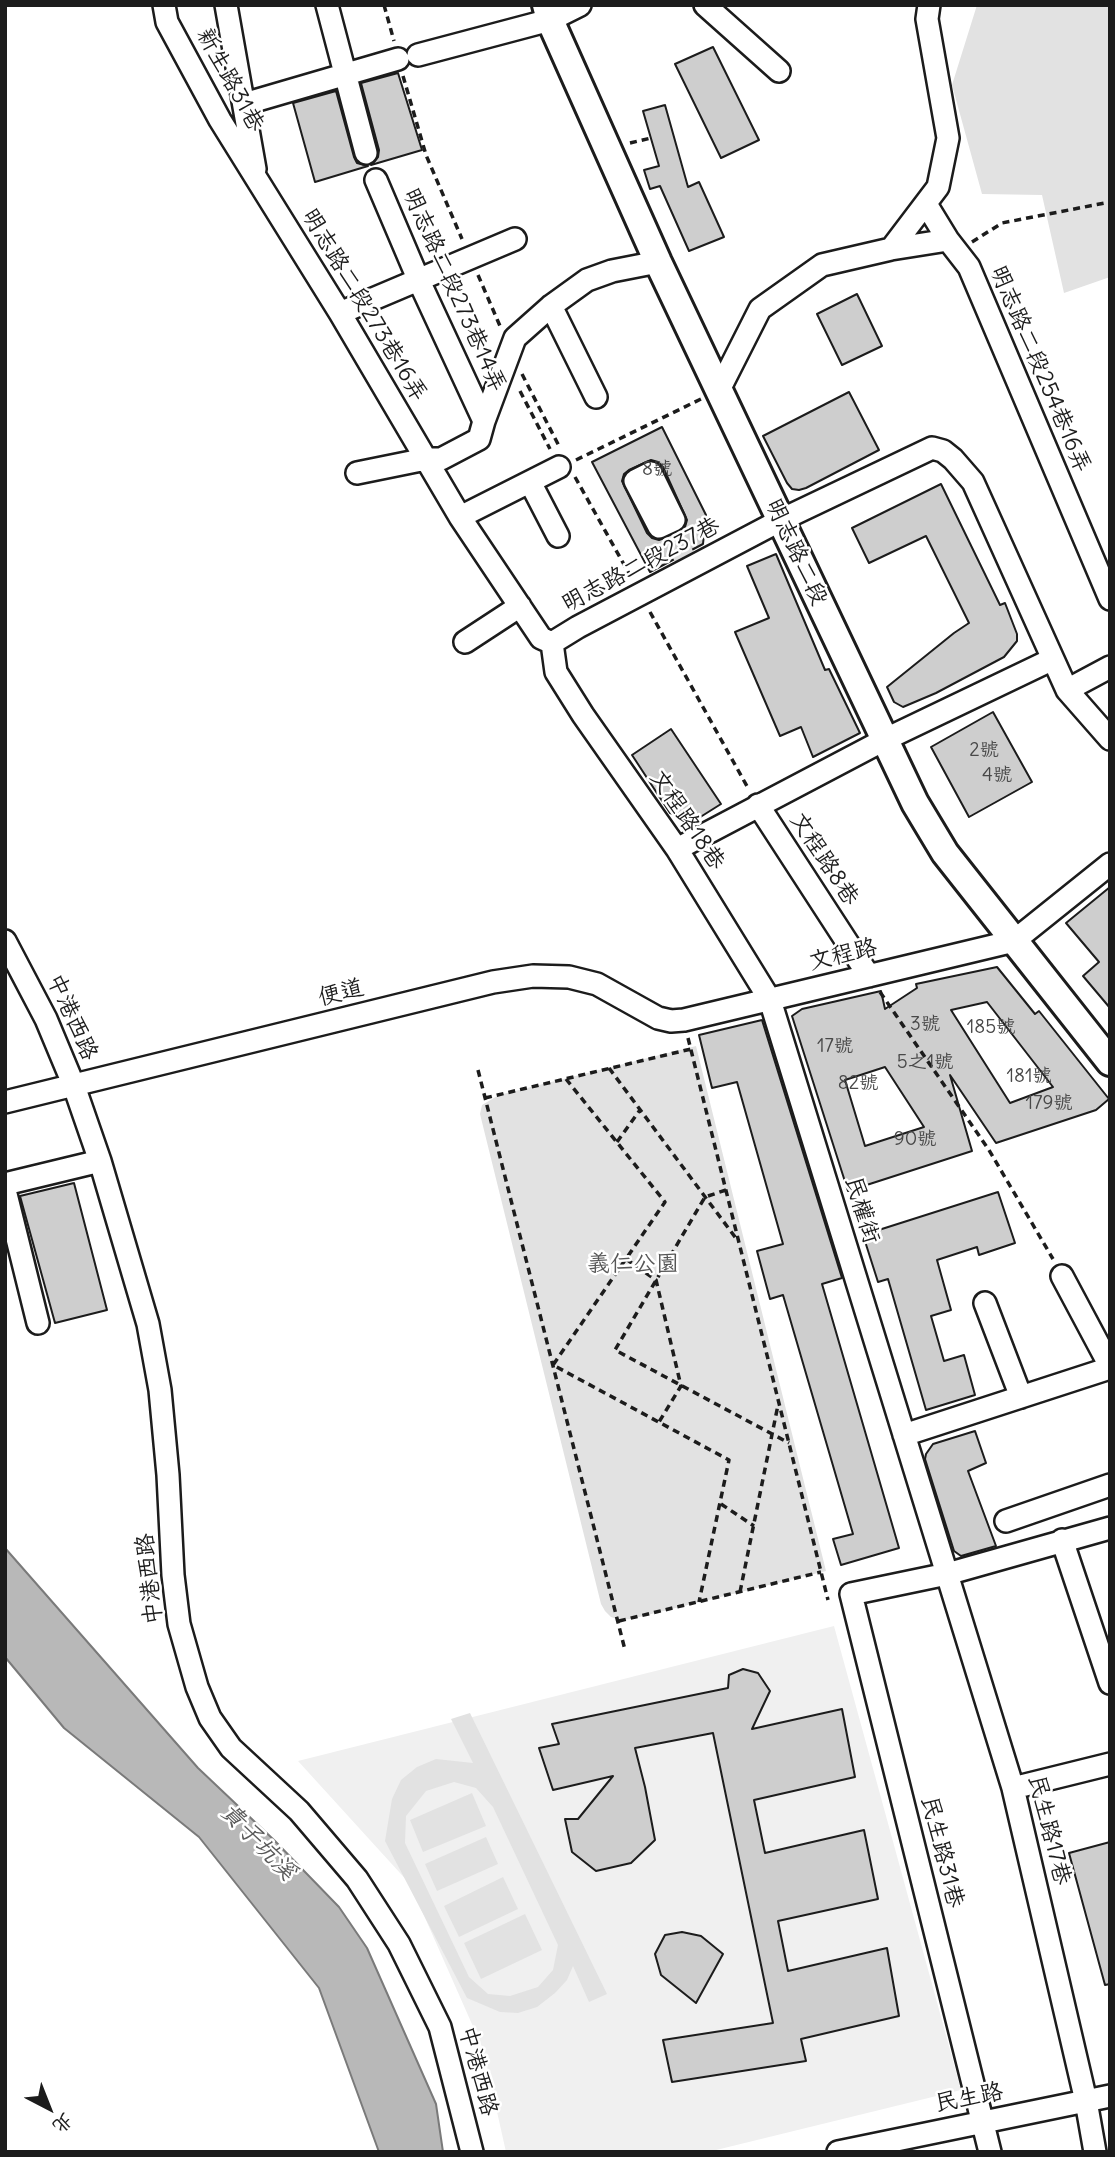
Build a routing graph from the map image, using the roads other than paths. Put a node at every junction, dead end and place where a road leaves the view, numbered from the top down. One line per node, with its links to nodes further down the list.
1 (164, 5): 12 (street, 新生路31巷)
2 (226, 5): 10 (street)
3 (327, 5): 9 (street)
4 (579, 5): 7 (street)
5 (705, 5): 8 (street)
6 (929, 5): 14 (street)
7 (548, 13): 9 (street); 18 (main road, 明志路二段)
8 (779, 71)
9 (345, 74): 10 (street); 11 (street)
10 (244, 104): 12 (street)
11 (366, 153)
12 (257, 177): 21 (street, 明志路二段273巷16弄)
13 (376, 180): 19 (street, 明志路二段273巷14弄)
14 (926, 204): 16 (street, 明志路二段254巷16弄); 17 (street)
15 (515, 239): 19 (street)
16 (948, 240): 17 (street); 32 (street, 明志路二段254巷16弄)
17 (891, 249): 22 (street)
18 (658, 262): 20 (street); 22 (main road, 明志路二段)
19 (419, 281): 21 (street); 24 (street, 明志路二段273巷14弄)
20 (551, 306): 23 (street); 24 (street)
21 (340, 313): 25 (street, 明志路二段273巷16弄)
22 (719, 390): 30 (main road, 明志路二段)
23 (596, 397)
24 (484, 421): 25 (street)
25 (426, 459): 27 (street); 29 (street, 明志路二段273巷16弄)
26 (565, 465): 28 (street)
27 (357, 473)
28 (530, 482): 29 (street); 31 (street)
29 (460, 517): 33 (street, 明志路二段273巷16弄)
30 (781, 520): 35 (street, 明志路二段237巷); 36 (street, 明志路二段237巷); 41 (main road, 明志路二段)
31 (558, 536)
32 (1110, 599)
33 (520, 606): 34 (street); 35 (street, 明志路二段273巷16弄)
34 (465, 642)
35 (552, 643): 38 (street, 明志路二段237巷)
36 (1054, 659): 39 (street, 明志路二段237巷); 41 (street)
37 (1110, 667): 39 (street)
38 (556, 672): 43 (street, 文程路18巷)
39 (1067, 690): 40 (street, 明志路二段237巷)
40 (1110, 739)
41 (884, 740): 42 (street); 46 (main road, 明志路二段)
42 (758, 805): 43 (street); 47 (street, 文程路8巷)
43 (677, 849): 48 (street, 文程路18巷)
44 (1110, 864): 46 (street)
45 (5, 941): 51 (street, 中港西路)
46 (1014, 941): 47 (street, 文程路); 50 (main road, 明志路二段)
47 (869, 976): 48 (street, 文程路)
48 (769, 1000): 49 (street, 文程路); 61 (street, 民權街)
49 (684, 1020): 51 (street, 便道)
50 (1110, 1062)
51 (74, 1086): 52 (street, 便道); 53 (street, 中港西路)
52 (5, 1102)
53 (100, 1161): 54 (street); 73 (street, 中港西路)
54 (5, 1184)
55 (5, 1190): 58 (street)
56 (1062, 1276): 59 (street)
57 (985, 1303): 60 (street)
58 (38, 1323)
59 (1110, 1367): 60 (street)
60 (1021, 1397): 61 (street)
61 (904, 1435): 66 (street, 民權街)
62 (1110, 1485): 63 (street)
63 (1006, 1521)
64 (1110, 1528): 65 (street)
65 (1062, 1540): 66 (street); 67 (street)
66 (947, 1574): 69 (street, 民生路17巷); 72 (street, 民生路31巷)
67 (1110, 1683)
68 (1110, 1764): 69 (street)
69 (1013, 1788): 71 (street, 民生路17巷)
70 (1110, 2096): 71 (street, 民生路)
71 (1086, 2101): 72 (street, 民生路); 76 (street, 民生路17巷)
72 (983, 2122): 74 (street, 民生路); 75 (street, 民生路31巷)
73 (472, 2152)
74 (838, 2152)
75 (990, 2152)
76 (1095, 2152)

